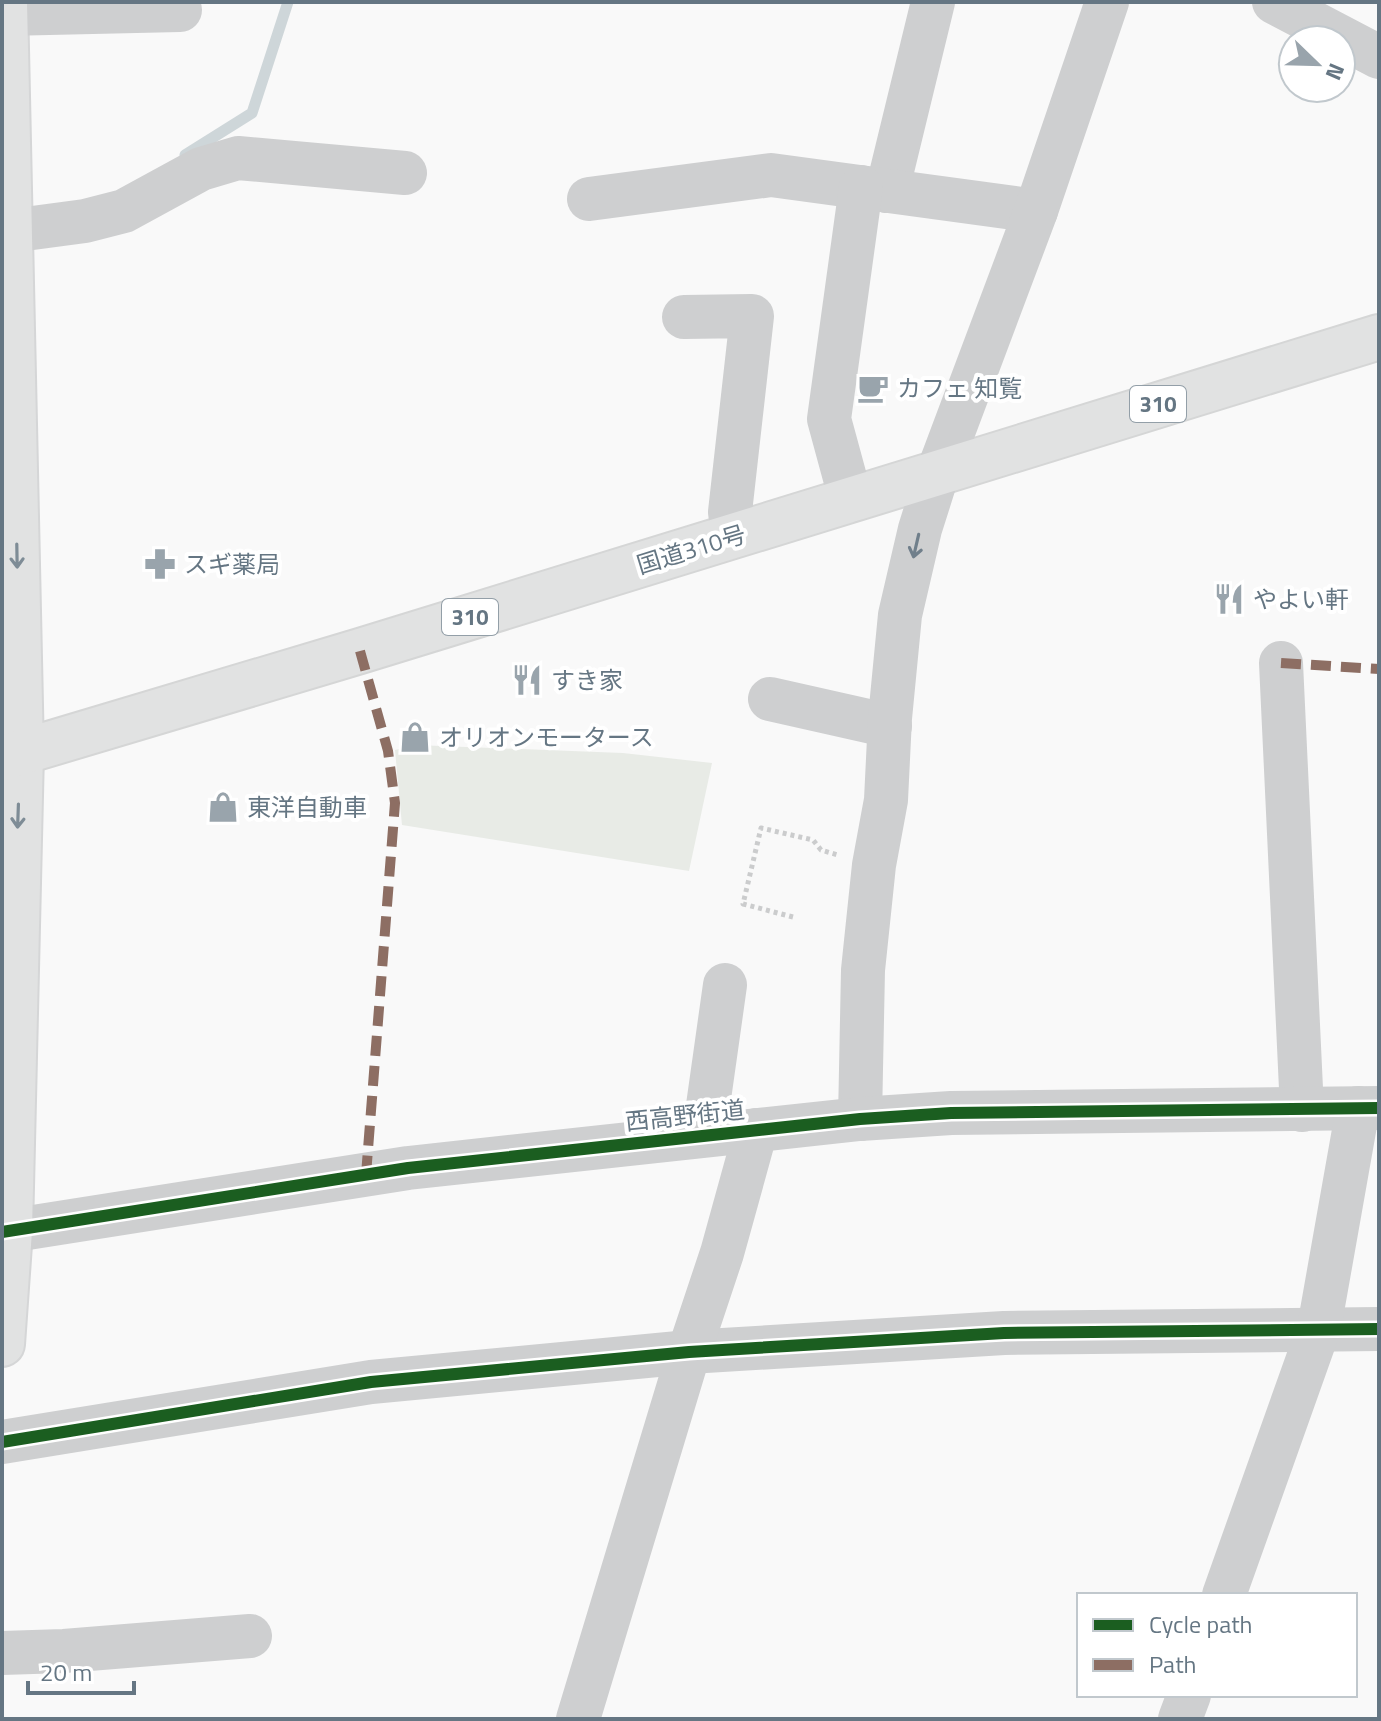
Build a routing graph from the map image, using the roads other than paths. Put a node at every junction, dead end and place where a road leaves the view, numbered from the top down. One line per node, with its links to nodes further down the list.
1 (933, 2): 8 (street)
2 (1107, 2): 10 (street)
3 (1274, 2): 6 (street)
4 (5, 8): 5 (street); 11 (main road)
5 (178, 17)
6 (1379, 57)
7 (405, 173): 11 (street)
8 (874, 189): 9 (street); 10 (street); 15 (street)
9 (589, 199)
10 (1036, 211): 14 (street)
11 (10, 231): 20 (main road, one-way to 20)
12 (684, 317): 16 (street)
13 (1379, 337): 14 (main road, 国道310号 / 310)
14 (938, 472): 15 (main road, 国道310号 / 310); 19 (street, one-way to 19)
15 (851, 500): 16 (main road, 国道310号 / 310)
16 (733, 536): 20 (main road, 国道310号 / 310)
17 (1281, 663): 23 (street)
18 (770, 699): 19 (street)
19 (890, 722): 24 (street)
20 (11, 755): 27 (main road, one-way to 27)
21 (725, 985): 26 (street)
22 (1368, 1108): 23 (street, 西高野街道); 28 (street)
23 (1302, 1110): 24 (street, 西高野街道)
24 (860, 1119): 25 (street, 西高野街道)
25 (756, 1130): 26 (street, 西高野街道); 31 (street)
26 (704, 1134): 27 (street, 西高野街道)
27 (6, 1231): 30 (main road)
28 (1319, 1328): 29 (street); 31 (street); 33 (street)
29 (1379, 1329)
30 (2, 1344)
31 (689, 1352): 32 (street); 37 (street)
32 (2, 1442)
33 (1225, 1593)
34 (250, 1636): 35 (street)
35 (2, 1653)
36 (1188, 1697): 38 (street)
37 (578, 1719)
38 (1180, 1719)

